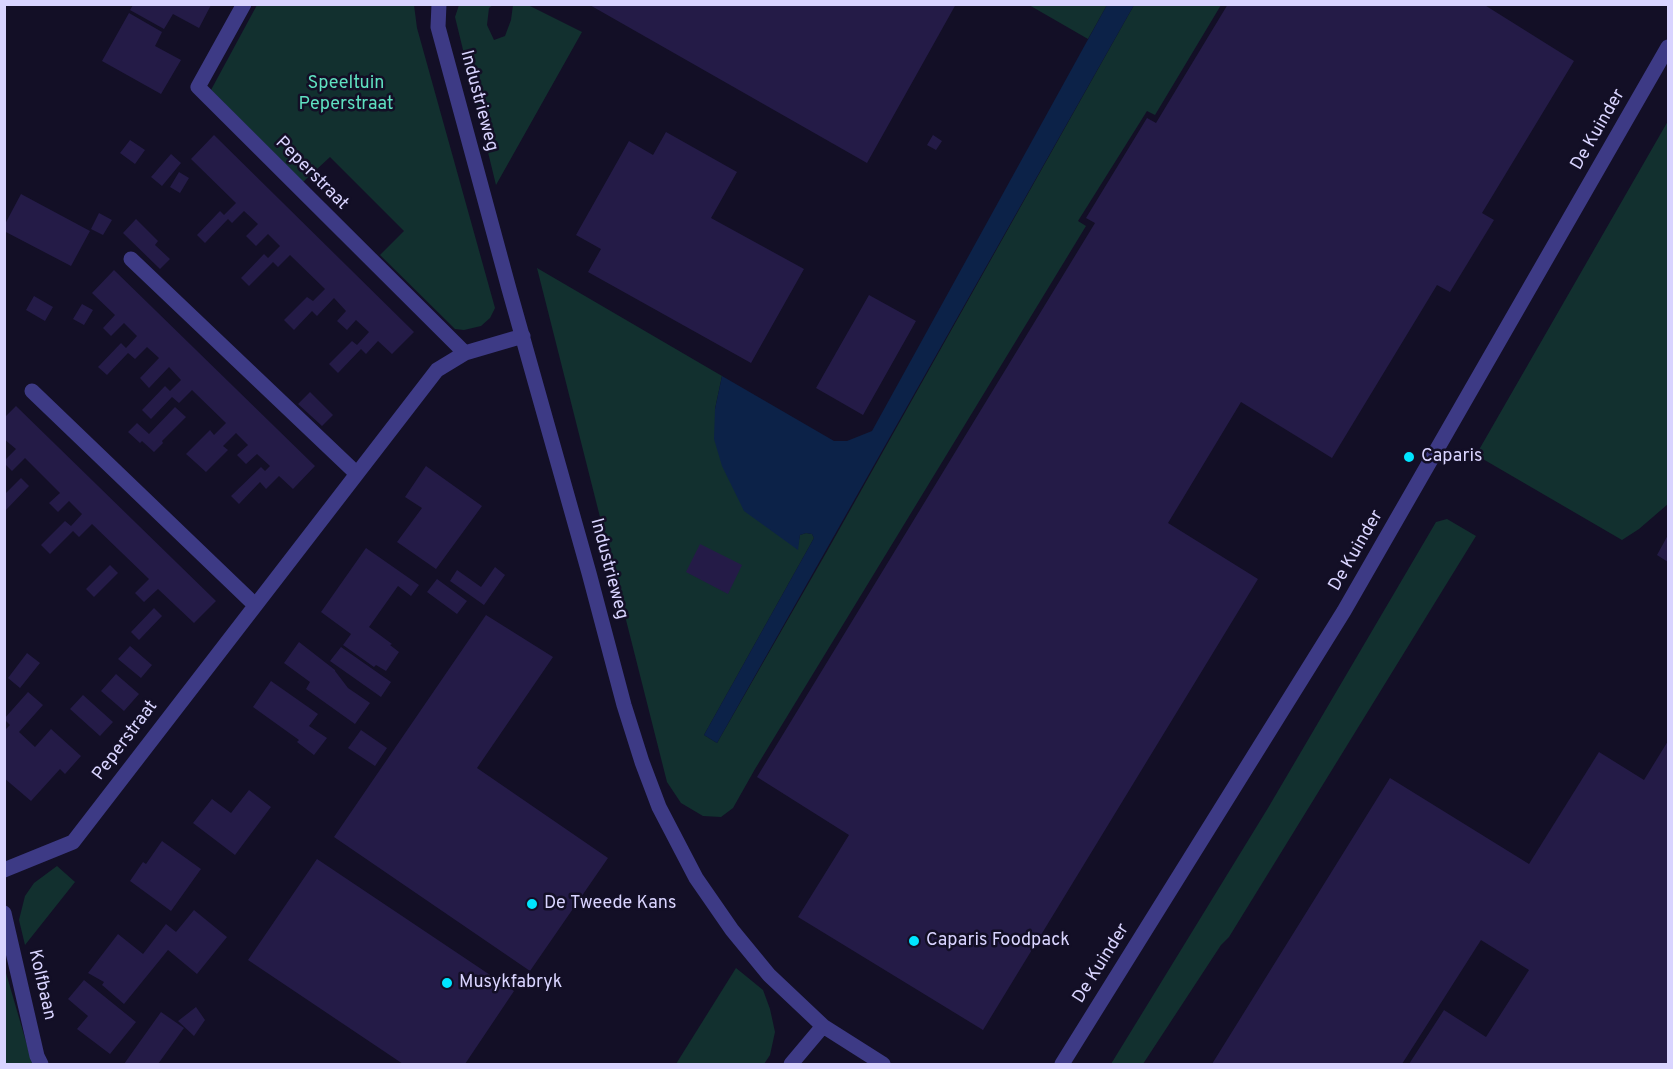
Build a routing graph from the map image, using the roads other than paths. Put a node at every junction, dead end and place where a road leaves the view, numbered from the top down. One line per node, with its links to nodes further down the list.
1 (244, 4): 6 (street, Peperstraat)
2 (438, 4): 5 (street, Industrieweg)
3 (1668, 47): 16 (street, De Kuinder)
4 (132, 259): 8 (street)
5 (523, 336): 6 (street, Peperstraat); 12 (street, Industrieweg)
6 (465, 354): 8 (street, Peperstraat)
7 (32, 391): 9 (street)
8 (356, 473): 9 (street, Peperstraat)
9 (255, 605): 10 (street, Peperstraat)
10 (4, 870)
11 (4, 913): 13 (street, Kolfbaan)
12 (823, 1026): 14 (street); 15 (street, Industrieweg)
13 (41, 1065)
14 (791, 1065)
15 (883, 1065)
16 (1062, 1065)

